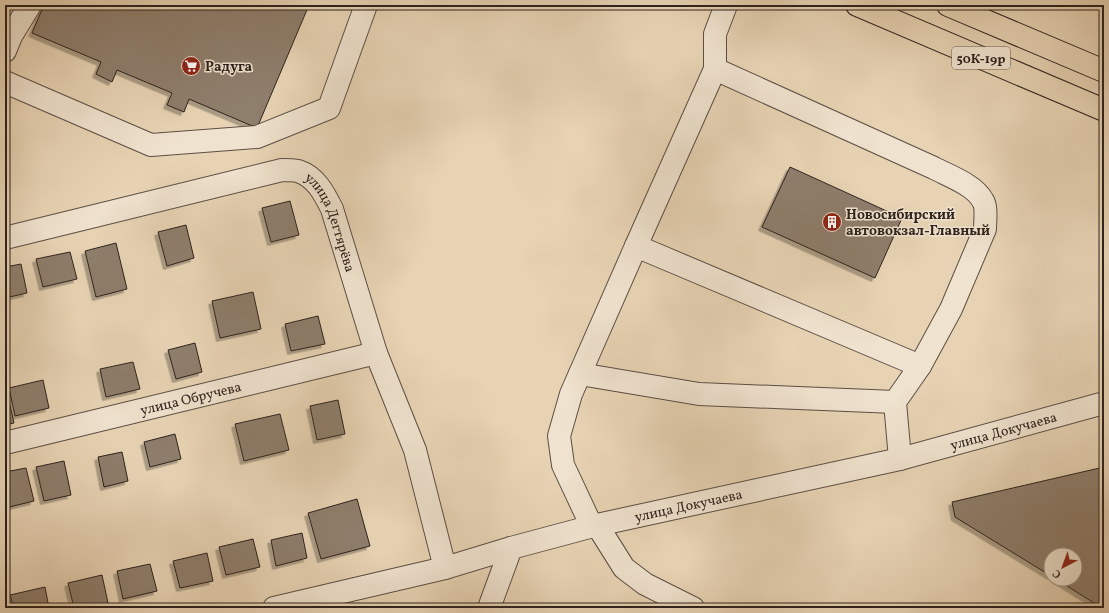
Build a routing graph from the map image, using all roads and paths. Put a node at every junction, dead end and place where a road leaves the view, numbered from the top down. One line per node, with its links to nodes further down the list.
1 (30, 5): 6 (street)
2 (366, 5): 9 (street)
3 (726, 5): 7 (street)
4 (857, 5): 10 (main road, 50К-19р)
5 (948, 5): 8 (main road, 50К-19р)
6 (5, 51)
7 (715, 69): 12 (street); 14 (street)
8 (1104, 71)
9 (5, 82)
10 (1104, 110)
11 (5, 238): 13 (street, улица Дегтярёва)
12 (636, 246): 14 (street); 15 (street)
13 (376, 353): 18 (street, улица Обручева); 22 (street, улица Дегтярёва)
14 (920, 366): 16 (street)
15 (580, 374): 16 (street); 20 (street)
16 (895, 402): 19 (street)
17 (1104, 403): 19 (street, улица Докучаева)
18 (5, 443)
19 (900, 459): 20 (street, улица Докучаева)
20 (594, 526): 21 (street, улица Докучаева); 25 (street)
21 (511, 548): 22 (street, улица Докучаева); 24 (street)
22 (445, 568): 23 (street, улица Докучаева)
23 (274, 608)
24 (489, 608)
25 (693, 608)

